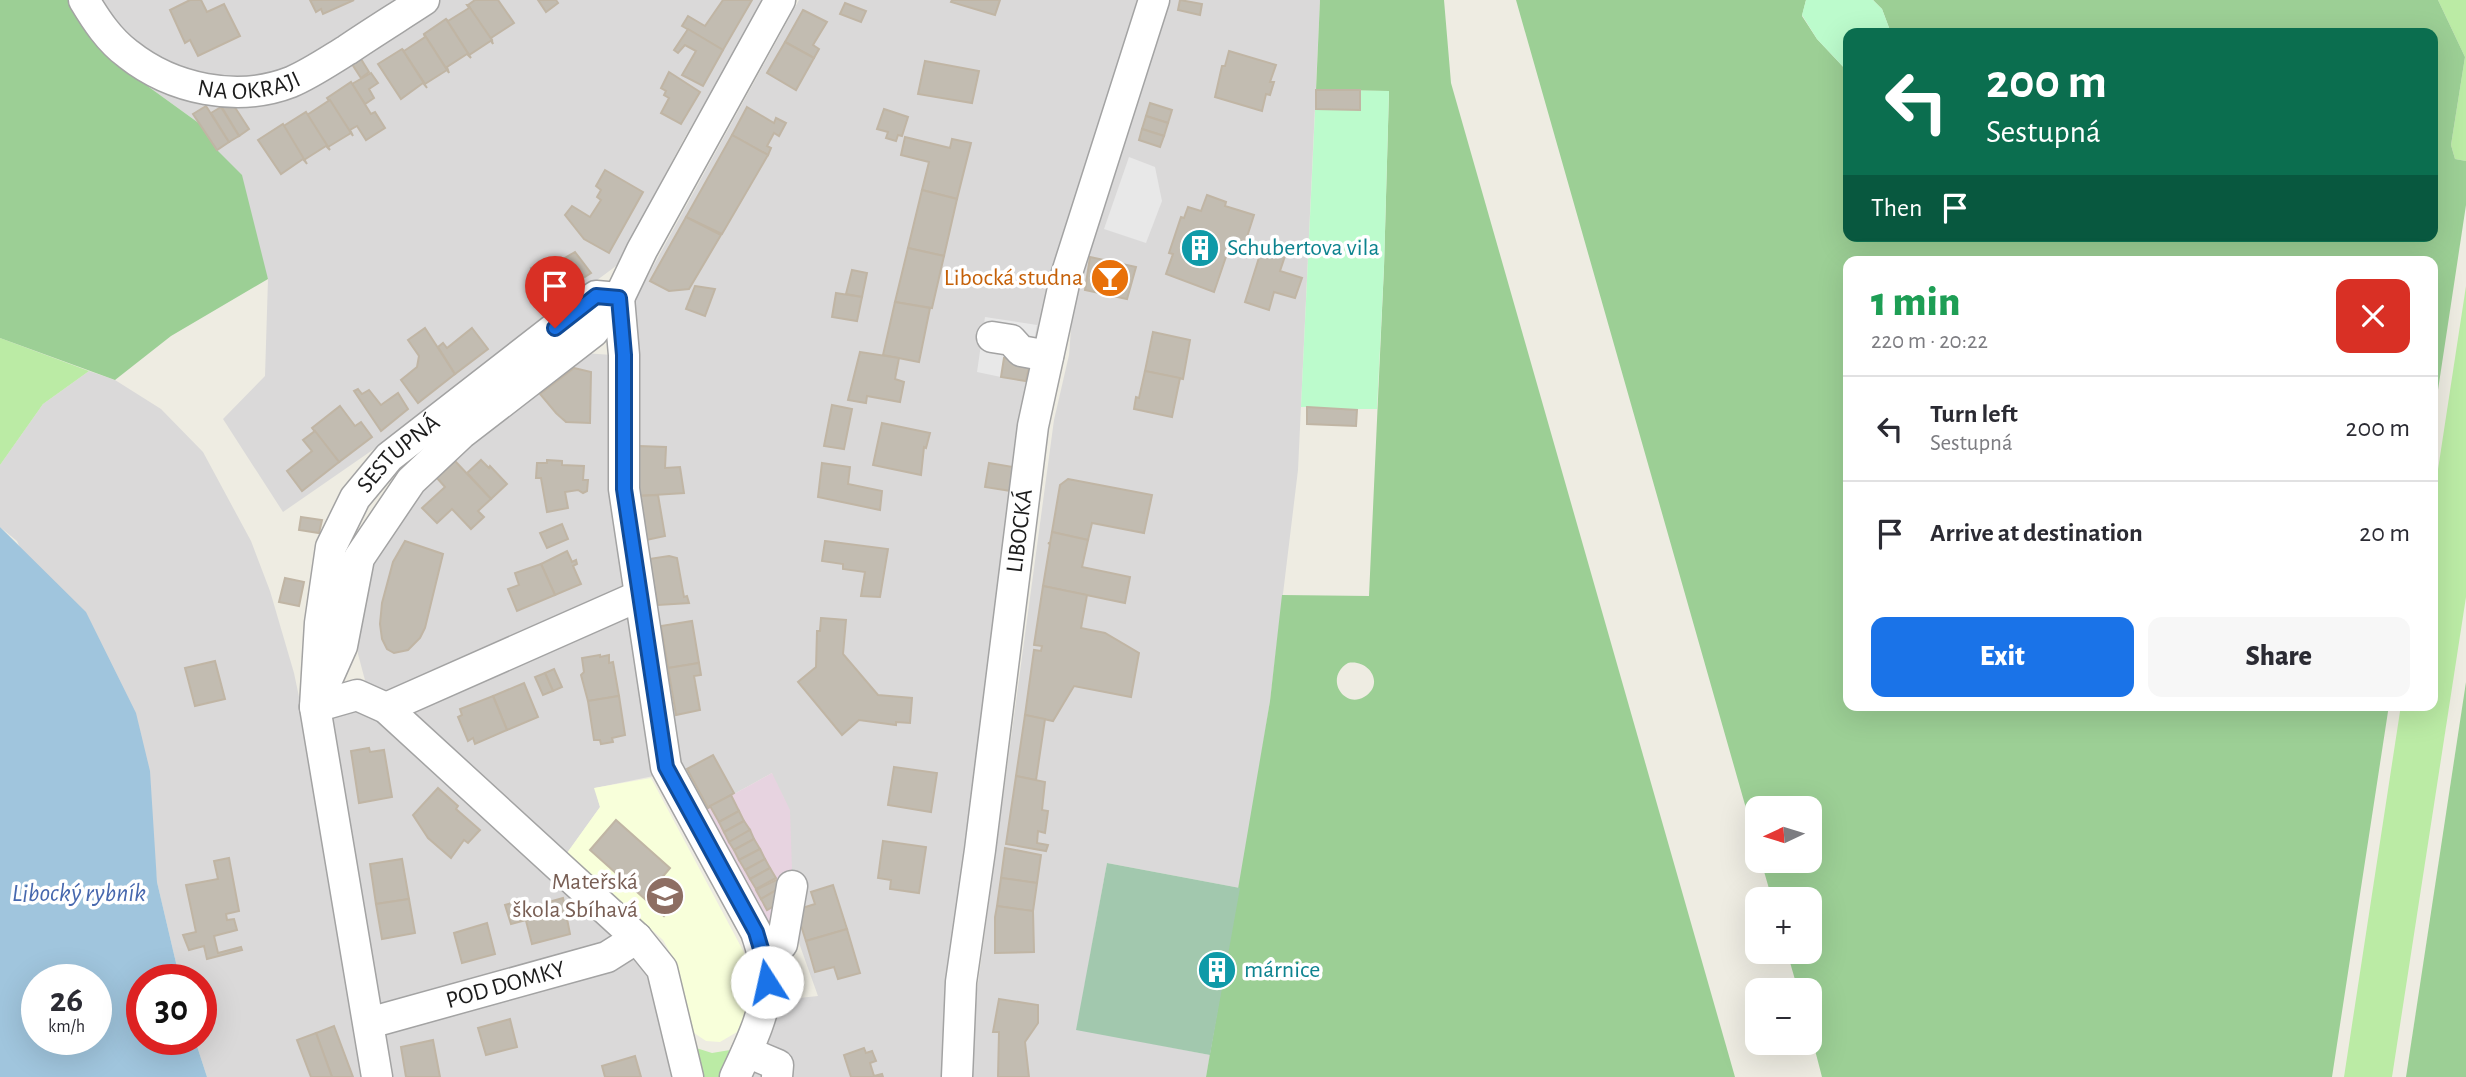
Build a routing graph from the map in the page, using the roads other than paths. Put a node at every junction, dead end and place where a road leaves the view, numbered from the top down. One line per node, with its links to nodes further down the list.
1 (84, 0): 2 (street, NA OKRAJI)
2 (424, 0)
3 (780, 0): 5 (street, SESTUPNÁ)
4 (1154, 0): 7 (street, LIBOCKÁ)
5 (619, 298): 8 (street); 9 (street, SESTUPNÁ)
6 (992, 337): 7 (street)
7 (1048, 356): 19 (street, LIBOCKÁ)
8 (639, 596): 10 (street); 13 (street)
9 (315, 707): 10 (street); 14 (street)
10 (386, 708): 12 (street)
11 (792, 886): 13 (street)
12 (637, 938): 14 (street, POD DOMKY); 17 (street)
13 (764, 959): 15 (street)
14 (369, 1023): 16 (street)
15 (741, 1065): 18 (street)
16 (377, 1077)
17 (688, 1077)
18 (777, 1077)
19 (957, 1077)

